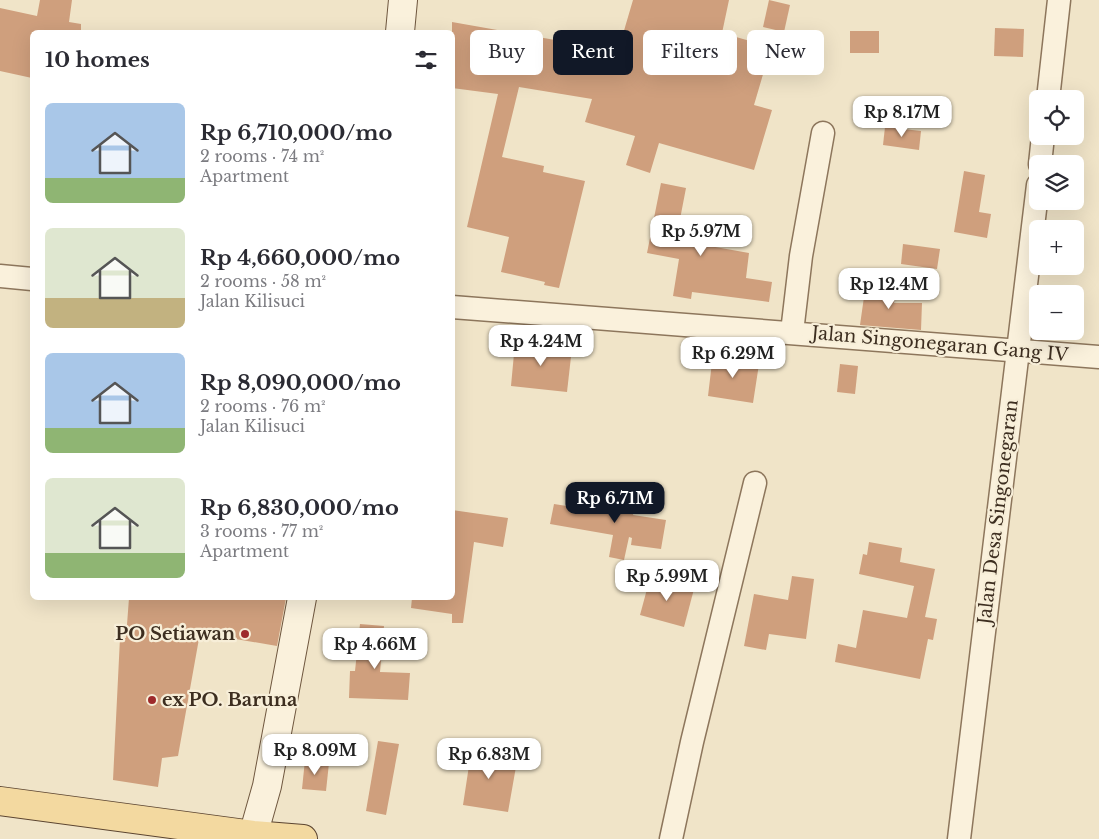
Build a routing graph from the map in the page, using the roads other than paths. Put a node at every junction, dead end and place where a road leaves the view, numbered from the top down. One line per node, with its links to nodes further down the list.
1 (403, 0): 3 (main road)
2 (1059, 0): 4 (street)
3 (400, 30)
4 (1049, 90)
5 (823, 133): 10 (street)
6 (1035, 210): 11 (street, Jalan Desa Singonegaran)
7 (0, 276): 8 (street)
8 (30, 279)
9 (455, 307): 10 (street, Jalan Singonegaran Gang IV)
10 (792, 332): 11 (street, Jalan Singonegaran Gang IV)
11 (1018, 351): 12 (street, Jalan Singonegaran Gang IV); 19 (street, Jalan Desa Singonegaran)
12 (1099, 357)
13 (755, 484): 18 (street)
14 (302, 600): 16 (main road)
15 (0, 801): 16 (main road)
16 (252, 837): 17 (main road)
17 (303, 839)
18 (671, 839)
19 (959, 839)

